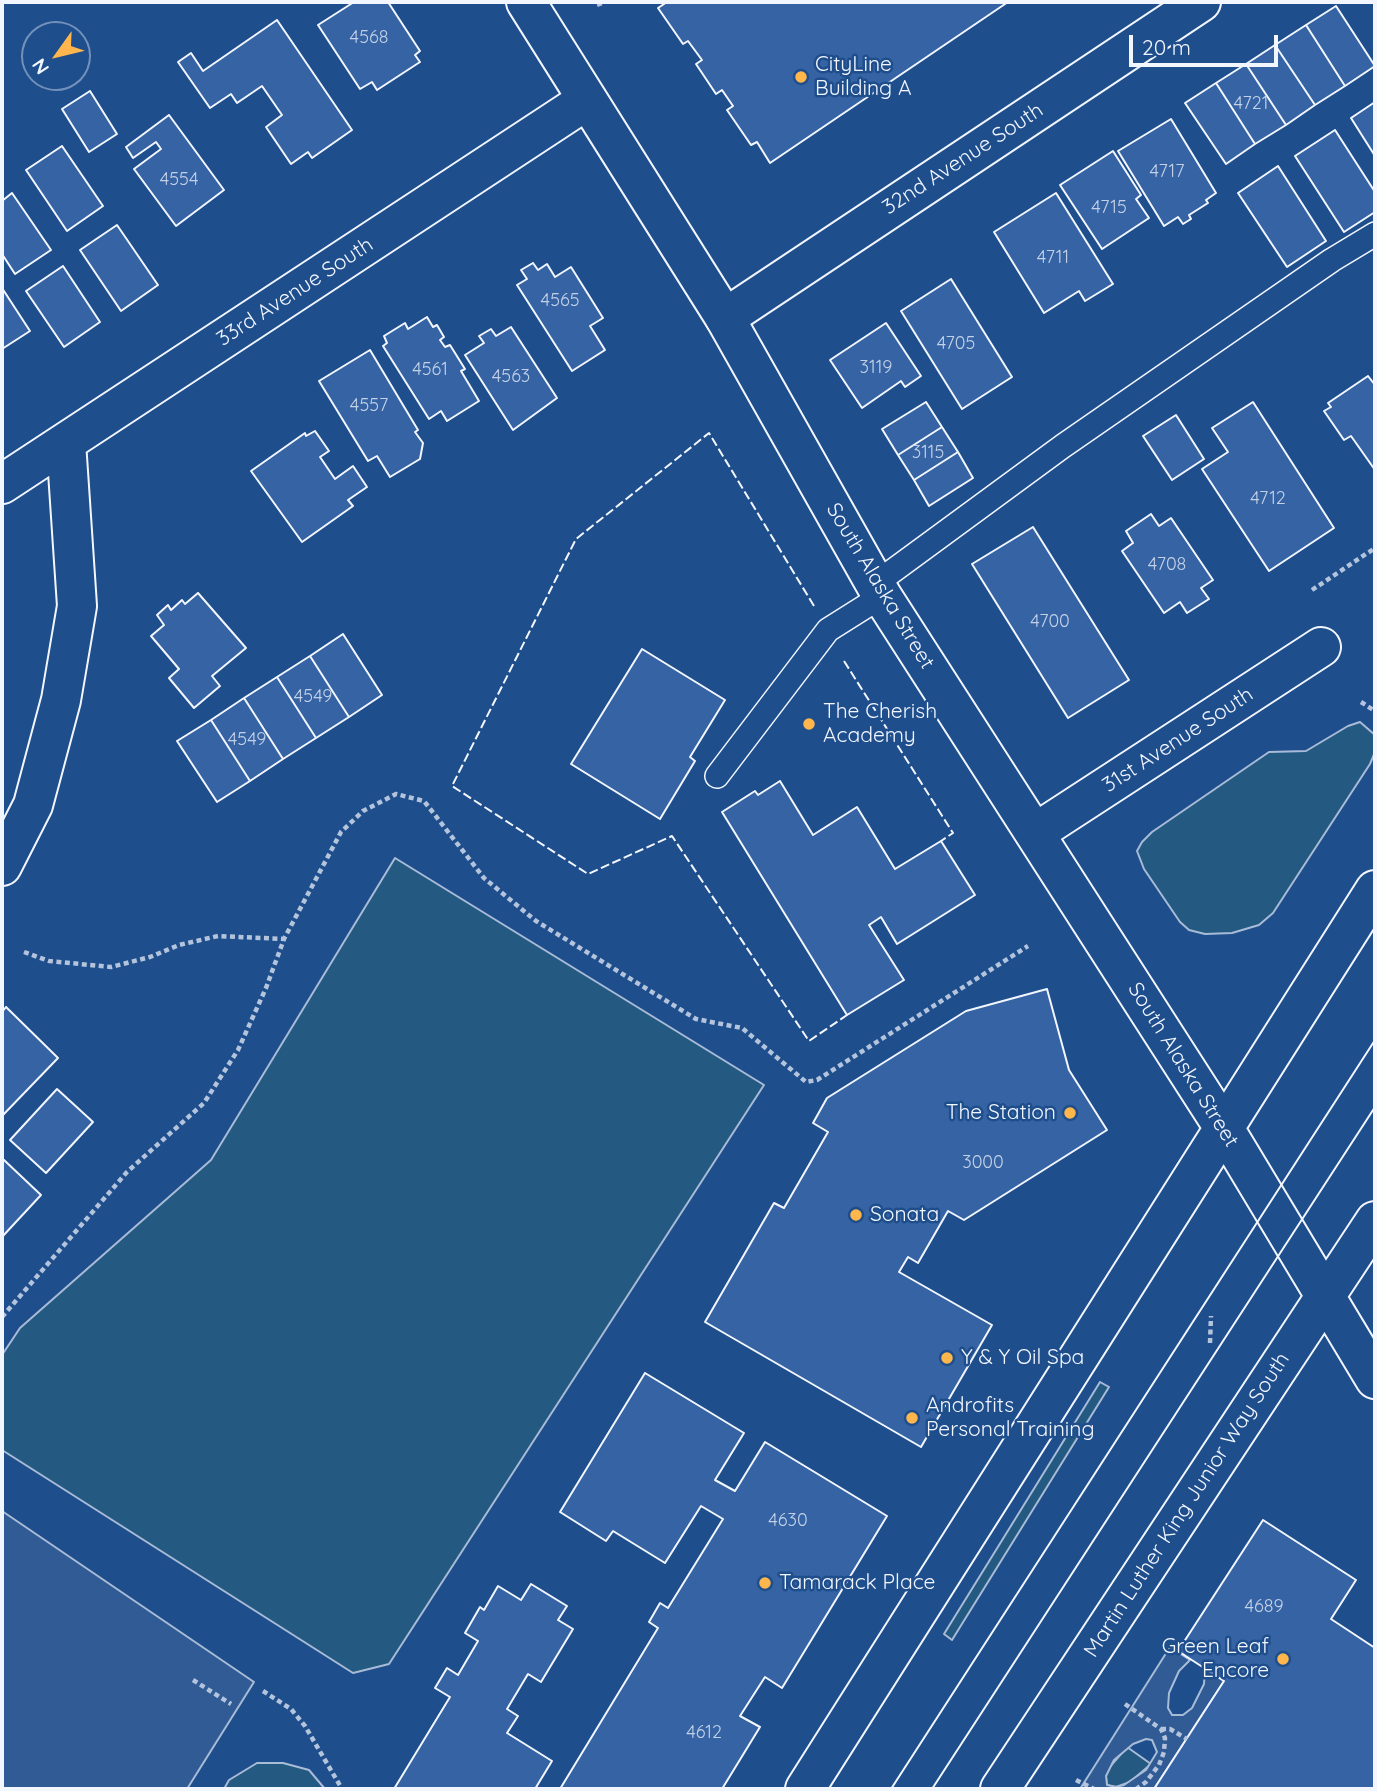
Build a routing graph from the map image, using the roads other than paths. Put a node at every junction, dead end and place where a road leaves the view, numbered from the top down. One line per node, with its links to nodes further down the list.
1 (526, 2): 3 (main road, South Alaska Street)
2 (1182, 7): 5 (main road, 32nd Avenue South)
3 (587, 100): 5 (main road, South Alaska Street); 6 (main road, 33rd Avenue South)
4 (1375, 234): 8 (lane)
5 (725, 318): 8 (main road, South Alaska Street)
6 (66, 442): 7 (main road, 33rd Avenue South); 12 (main road)
7 (2, 484)
8 (878, 589): 10 (lane); 11 (main road, South Alaska Street)
9 (1321, 647): 11 (main road, 31st Avenue South)
10 (717, 776)
11 (1035, 833): 14 (main road, South Alaska Street)
12 (2, 866)
13 (1375, 890): 14 (main road)
14 (1224, 1128): 16 (main road, South Alaska Street); 18 (main road)
15 (1375, 1221): 16 (main road, Martin Luther King Junior Way South)
16 (1326, 1296): 17 (main road, South Alaska Street); 19 (main road, Martin Luther King Junior Way South)
17 (1375, 1379)
18 (805, 1789)
19 (1000, 1789)

